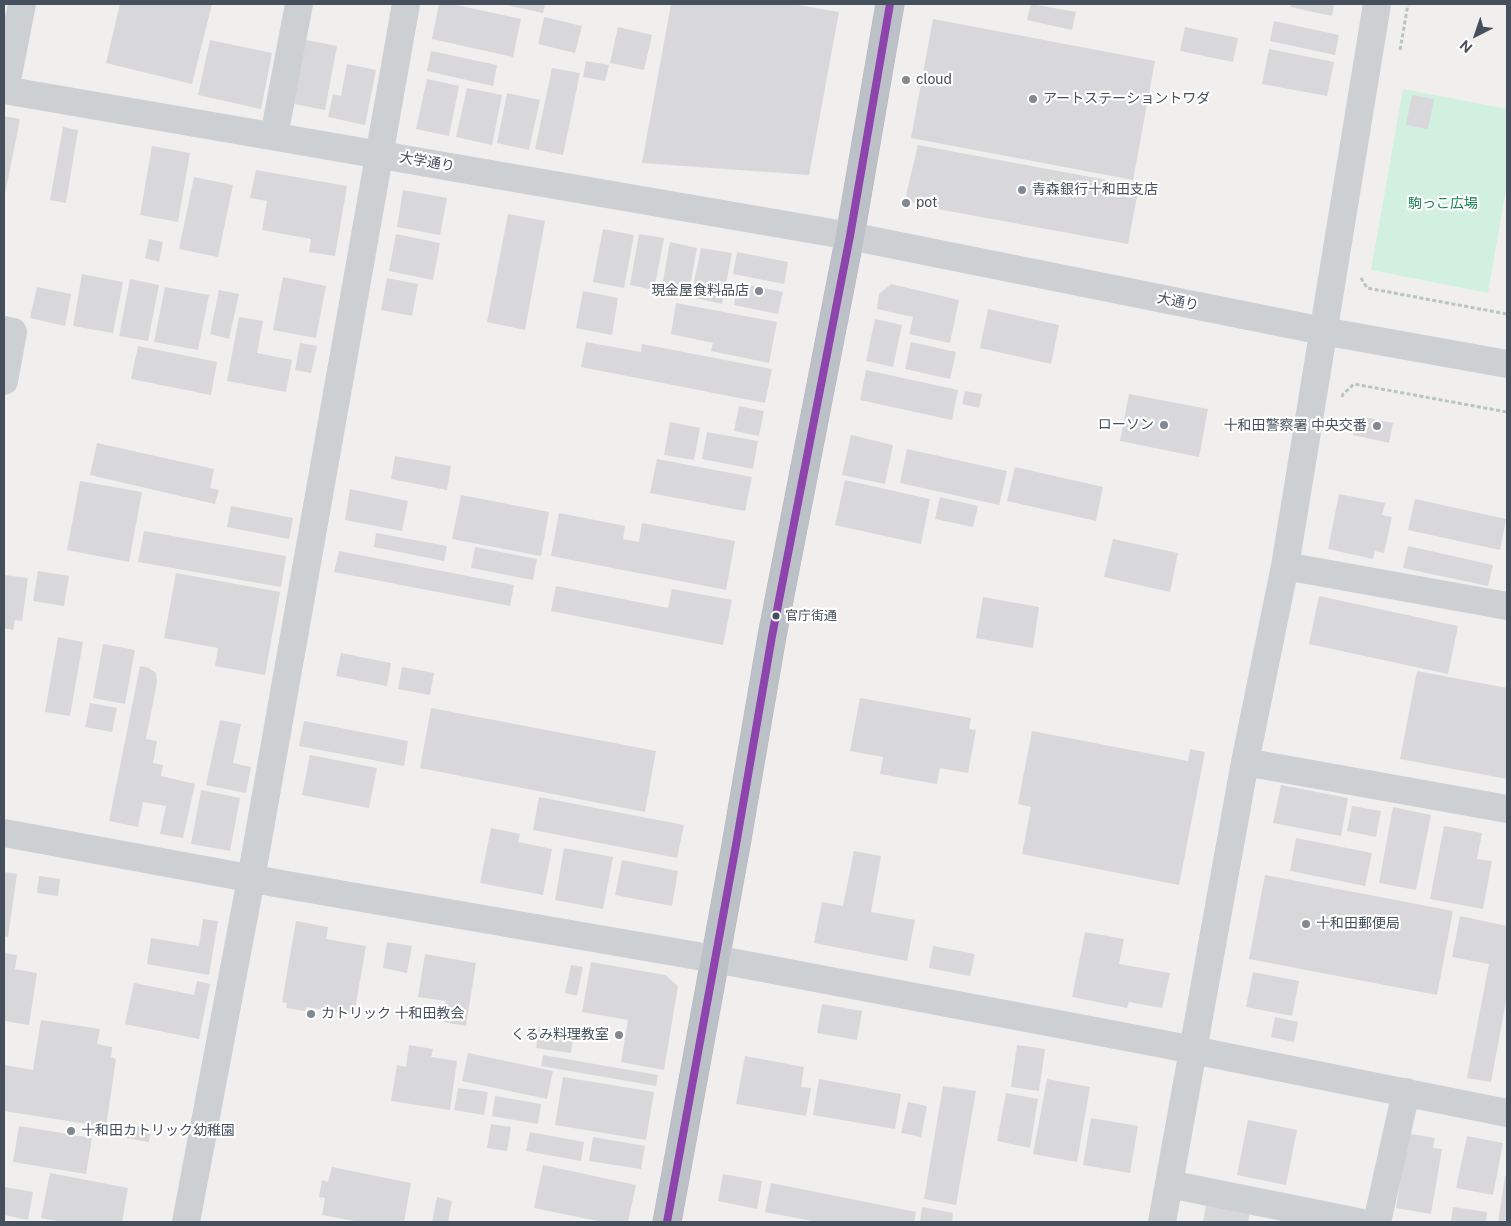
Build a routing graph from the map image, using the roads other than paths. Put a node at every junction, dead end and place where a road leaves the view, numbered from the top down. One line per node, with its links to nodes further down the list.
1 (22, 4): 6 (street)
2 (299, 4): 7 (street)
3 (406, 4): 8 (street)
4 (890, 4): 9 (highway)
5 (1377, 4): 11 (street)
6 (4, 90): 7 (street, 大学通り)
7 (274, 136): 8 (street, 大学通り)
8 (379, 154): 9 (street, 大学通り); 19 (street)
9 (850, 236): 11 (street, 大通り); 20 (highway)
10 (4, 330): 13 (street)
11 (1323, 331): 12 (street, 大通り); 14 (street)
12 (1507, 364)
13 (4, 381)
14 (1285, 566): 15 (street); 16 (street)
15 (1507, 606)
16 (1245, 762): 17 (street); 21 (street)
17 (1507, 809)
18 (4, 833): 19 (street)
19 (251, 879): 20 (street); 25 (street)
20 (715, 959): 21 (street); 26 (highway)
21 (1194, 1050): 22 (street); 24 (street)
22 (1406, 1092): 23 (street); 29 (street)
23 (1507, 1113)
24 (1169, 1184): 27 (street); 28 (street)
25 (186, 1222)
26 (667, 1222)
27 (1162, 1222)
28 (1358, 1222)
29 (1377, 1222)

